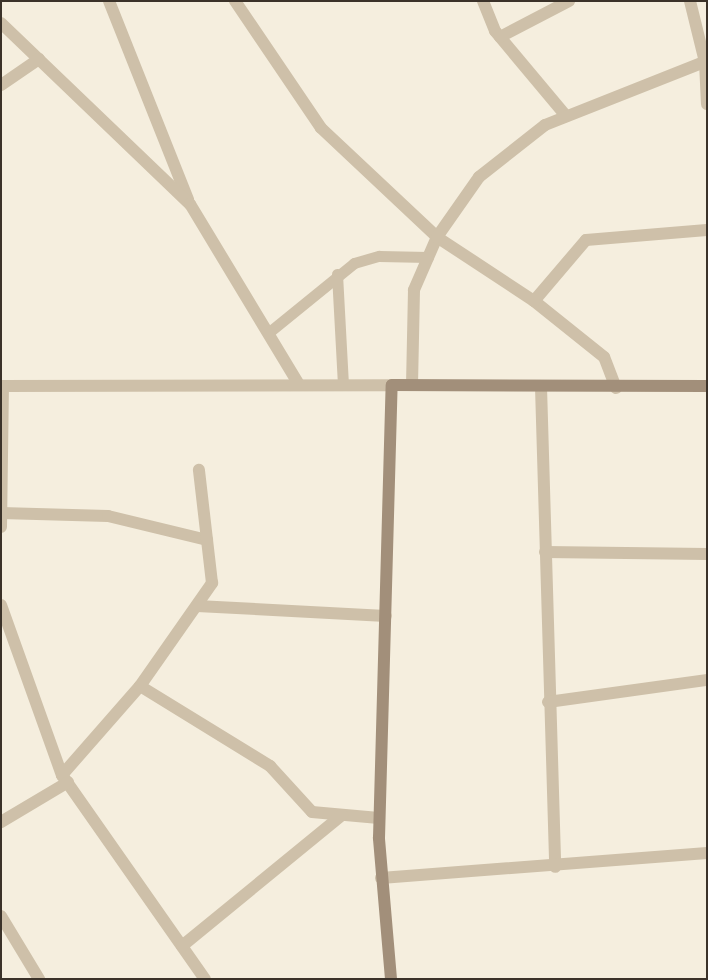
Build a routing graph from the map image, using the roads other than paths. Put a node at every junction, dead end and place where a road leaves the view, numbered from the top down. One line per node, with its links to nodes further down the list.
1 (109, 1): 13 (street)
2 (235, 1): 15 (street)
3 (483, 1): 7 (street)
4 (569, 1): 7 (street)
5 (690, 1): 9 (street)
6 (1, 23): 8 (street)
7 (500, 37): 12 (street)
8 (39, 59): 10 (street); 13 (street)
9 (706, 61): 11 (street); 12 (street)
10 (1, 85)
11 (707, 104)
12 (566, 116): 15 (street)
13 (190, 204): 19 (street)
14 (707, 230): 18 (street)
15 (437, 237): 16 (street); 18 (street)
16 (428, 257): 17 (lane); 23 (street)
17 (337, 274): 19 (lane); 21 (lane)
18 (534, 301): 27 (street)
19 (268, 333): 20 (street)
20 (299, 385): 21 (street); 24 (street)
21 (343, 385): 22 (street)
22 (392, 385): 23 (main road); 36 (main road)
23 (412, 385): 26 (main road)
24 (2, 386): 29 (street)
25 (707, 386): 27 (main road)
26 (541, 387): 27 (main road); 32 (street)
27 (616, 388)
28 (200, 470): 31 (street)
29 (2, 513): 30 (street); 31 (street)
30 (1, 527)
31 (207, 540): 35 (street)
32 (545, 552): 33 (street); 39 (street)
33 (707, 554)
34 (1, 605): 40 (street)
35 (197, 606): 36 (street); 38 (street)
36 (386, 616): 42 (main road)
37 (707, 680): 39 (street)
38 (140, 686): 40 (street); 41 (street)
39 (548, 702): 45 (street)
40 (65, 779): 43 (street); 48 (street)
41 (342, 815): 42 (street); 48 (street)
42 (379, 818): 46 (main road)
43 (1, 822)
44 (707, 853): 45 (street)
45 (554, 867): 46 (street)
46 (380, 878): 51 (main road)
47 (1, 916): 49 (street)
48 (182, 946): 50 (street)
49 (39, 979)
50 (205, 979)
51 (391, 979)

